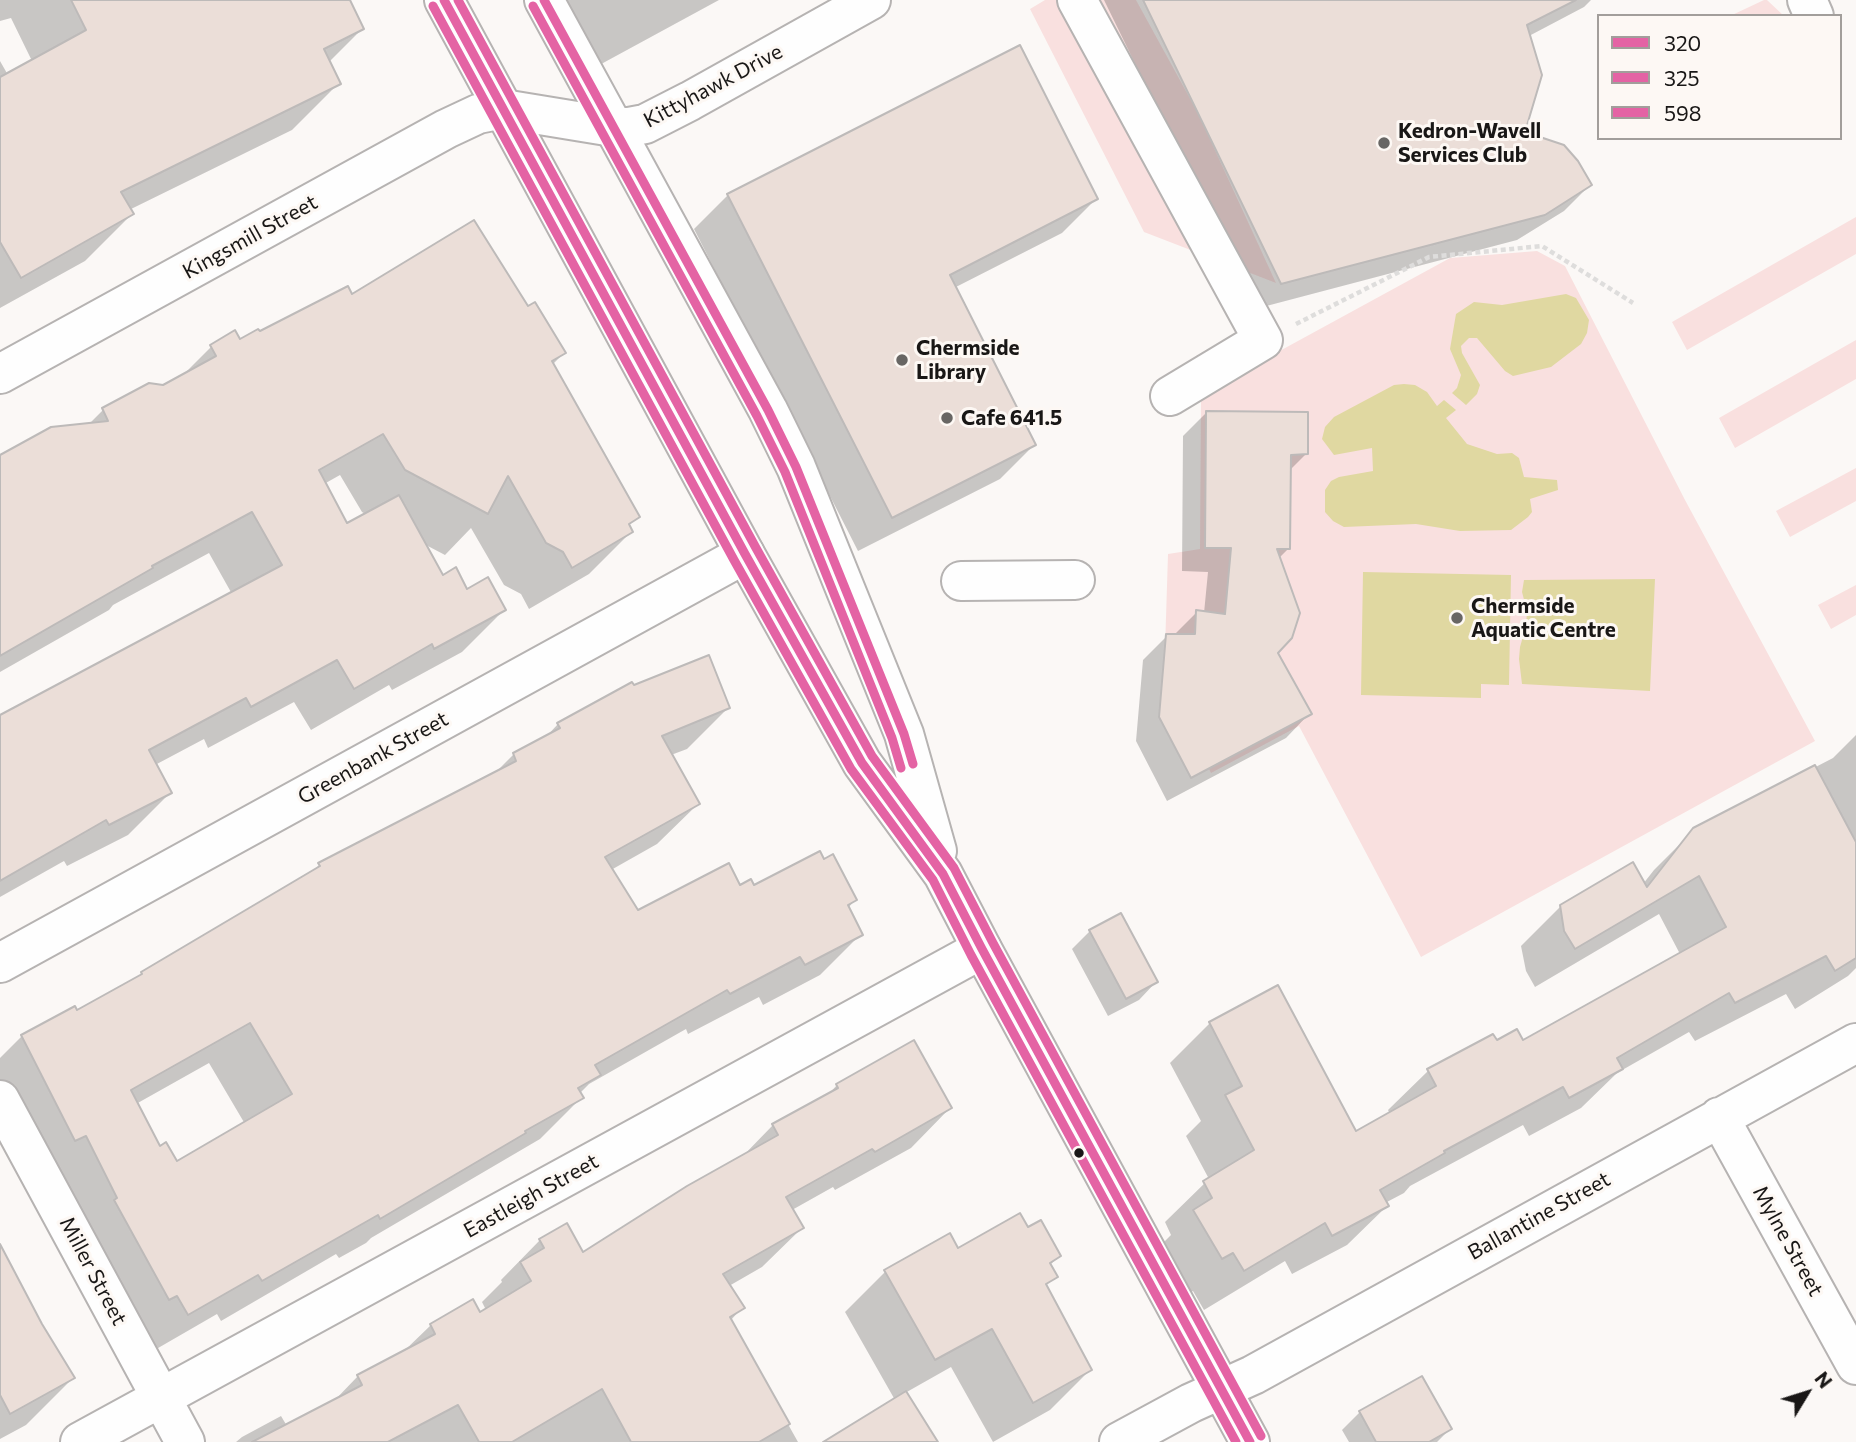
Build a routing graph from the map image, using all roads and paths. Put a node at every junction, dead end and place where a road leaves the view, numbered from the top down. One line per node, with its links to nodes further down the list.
1 (444, 0): 5 (street)
2 (544, 0): 6 (street)
3 (871, 0): 6 (street, Kittyhawk Drive)
4 (1077, 0): 8 (street)
5 (503, 108): 6 (street, Kittyhawk Drive); 9 (street, Kingsmill Street); 11 (street)
6 (612, 127): 14 (street)
7 (1633, 303): 8 (path)
8 (1263, 340): 10 (street)
9 (0, 374)
10 (1170, 396)
11 (745, 554): 14 (street); 16 (street, Greenbank Street)
12 (961, 580): 13 (street)
13 (1076, 580)
14 (943, 874): 15 (street)
15 (982, 948): 21 (street); 22 (street, Eastleigh Street)
16 (0, 963)
17 (1856, 1043): 19 (street, Ballantine Street)
18 (0, 1100): 22 (street, Miller Street)
19 (1719, 1117): 20 (street, Mylne Street); 21 (street, Ballantine Street)
20 (1856, 1365)
21 (1222, 1389): 25 (street, Ballantine Street); 26 (street)
22 (162, 1398): 23 (street, Eastleigh Street); 24 (street, Miller Street)
23 (80, 1442)
24 (185, 1442)
25 (1119, 1442)
26 (1250, 1442)

